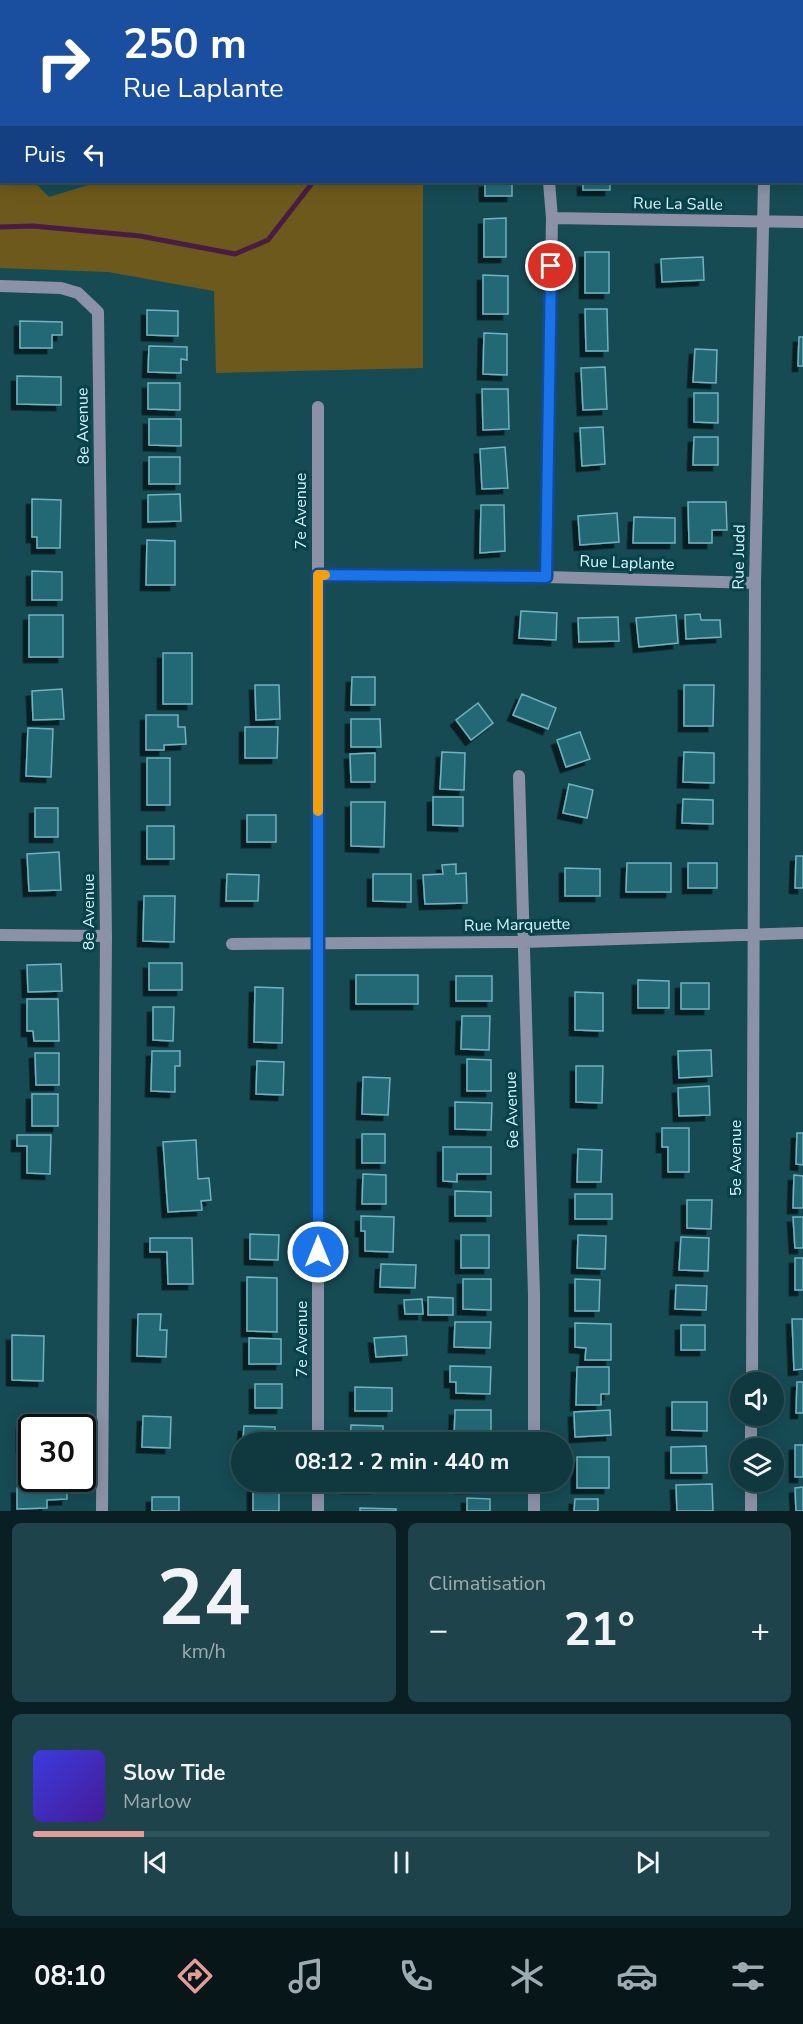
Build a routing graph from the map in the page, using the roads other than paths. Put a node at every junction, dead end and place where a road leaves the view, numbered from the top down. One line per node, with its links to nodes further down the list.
1 (549, 183): 3 (street)
2 (764, 183): 4 (street, Rue Judd)
3 (552, 218): 4 (street, Rue La Salle); 9 (street)
4 (763, 221): 5 (street, Rue La Salle); 10 (street, Rue Judd)
5 (803, 222)
6 (0, 286): 15 (street, 8e Avenue)
7 (318, 406): 8 (street, 7e Avenue)
8 (318, 575): 9 (street, Rue Laplante); 17 (street, 7e Avenue)
9 (546, 577): 10 (street, Rue Laplante)
10 (755, 583): 12 (street, Rue Judd)
11 (519, 776): 16 (street, 6e Avenue)
12 (753, 933): 13 (street, Rue Marquette); 16 (street, Rue Marquette); 19 (street, 5e Avenue)
13 (803, 933)
14 (0, 935): 15 (street)
15 (106, 936): 25 (street, 8e Avenue)
16 (524, 942): 17 (street, Rue Marquette); 21 (street, 6e Avenue)
17 (319, 943): 18 (street, Rue Marquette); 20 (street, 7e Avenue)
18 (232, 944)
19 (752, 1372)
20 (318, 1432)
21 (534, 1432)
22 (318, 1492): 26 (street)
23 (534, 1492): 27 (street)
24 (751, 1492): 28 (street)
25 (102, 1511)
26 (318, 1511)
27 (534, 1511)
28 (751, 1511)

